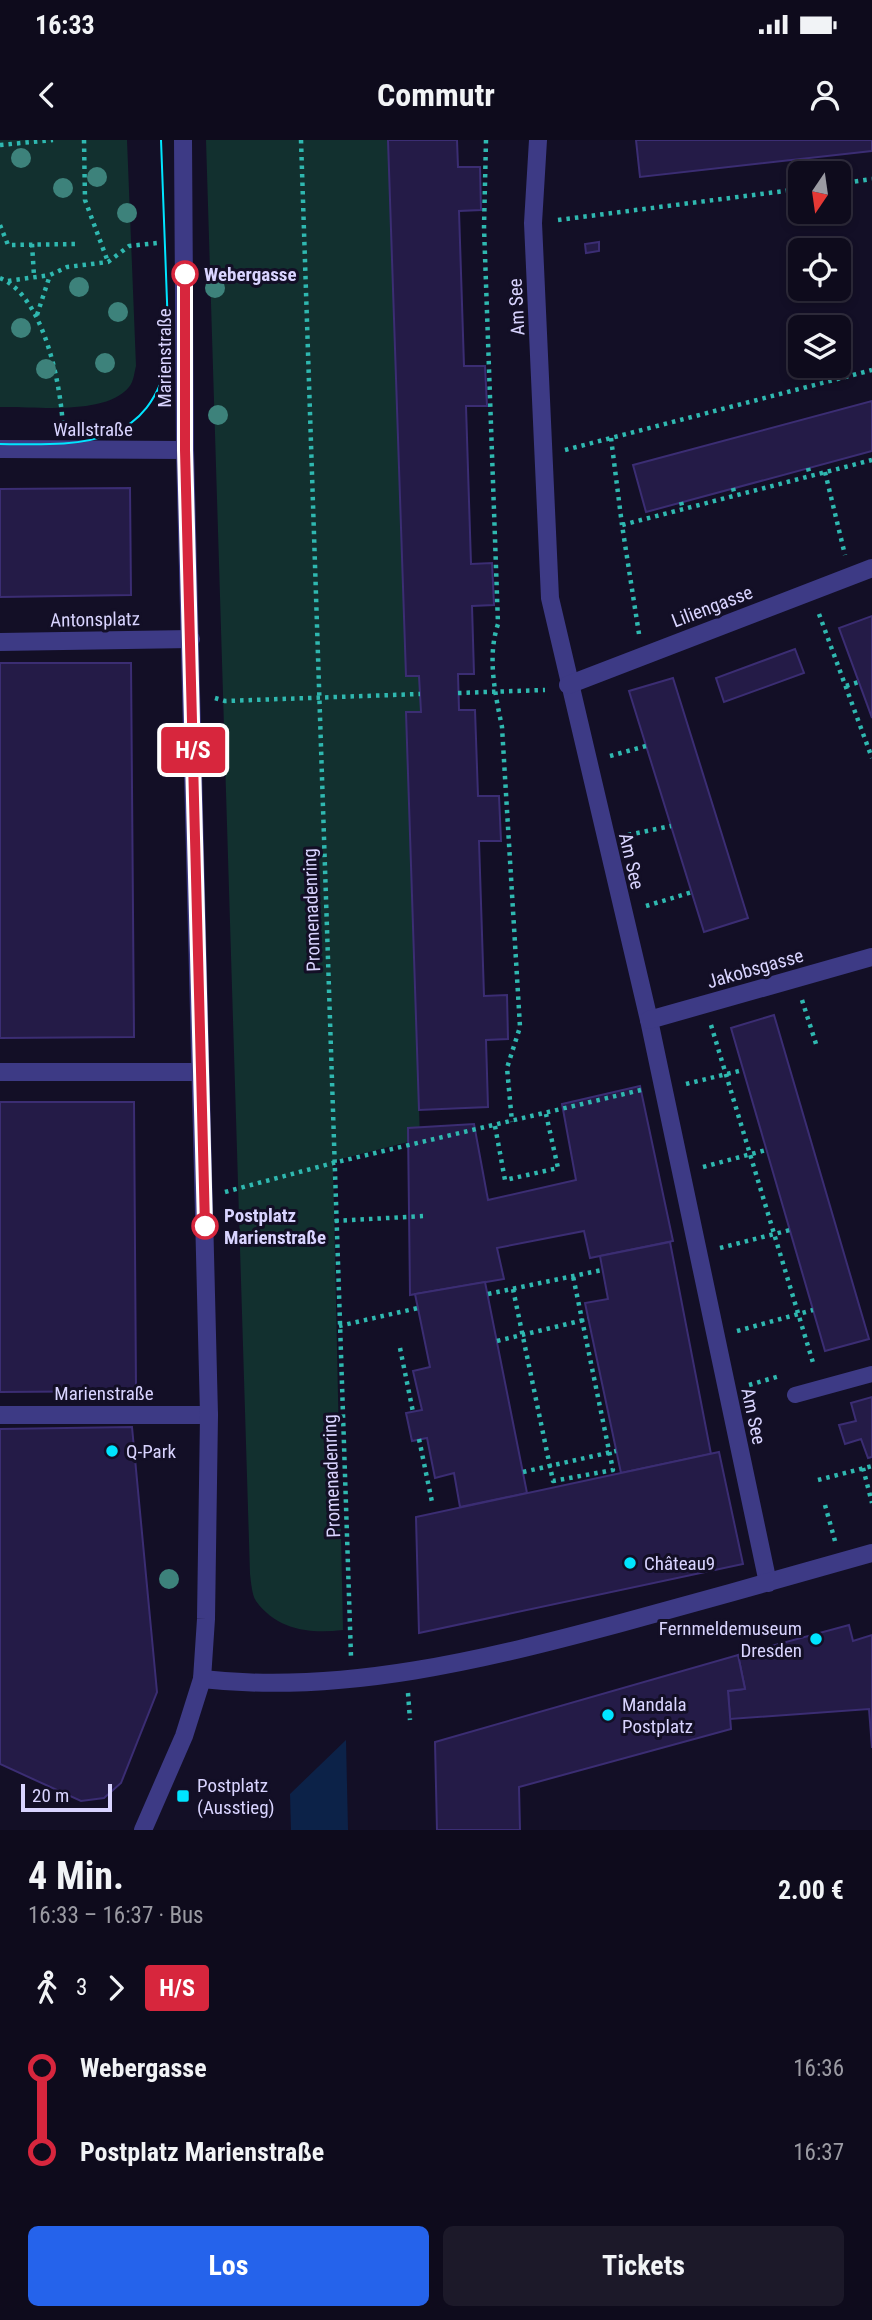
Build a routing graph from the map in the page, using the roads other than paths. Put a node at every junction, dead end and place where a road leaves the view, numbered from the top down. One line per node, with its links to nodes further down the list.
1 (183, 140): 4 (street, Marienstraße)
2 (538, 140): 8 (street, Am See)
3 (0, 449): 4 (street, Wallstraße)
4 (185, 450): 6 (street, Marienstraße)
5 (872, 568): 8 (street, Liliengasse)
6 (191, 639): 7 (street, Antonsplatz); 12 (street, Marienstraße)
7 (0, 642)
8 (568, 685): 10 (street, Am See)
9 (872, 957): 10 (street, Jakobsgasse)
10 (649, 1020): 18 (street, Am See)
11 (0, 1072): 12 (street)
12 (200, 1072): 16 (street, Marienstraße)
13 (872, 1374): 14 (lane)
14 (794, 1395)
15 (0, 1415): 16 (street, Marienstraße)
16 (209, 1415): 19 (street, Marienstraße)
17 (872, 1553): 18 (street)
18 (768, 1583): 19 (street)
19 (202, 1679): 20 (street, Marienstraße)
20 (143, 1830)

